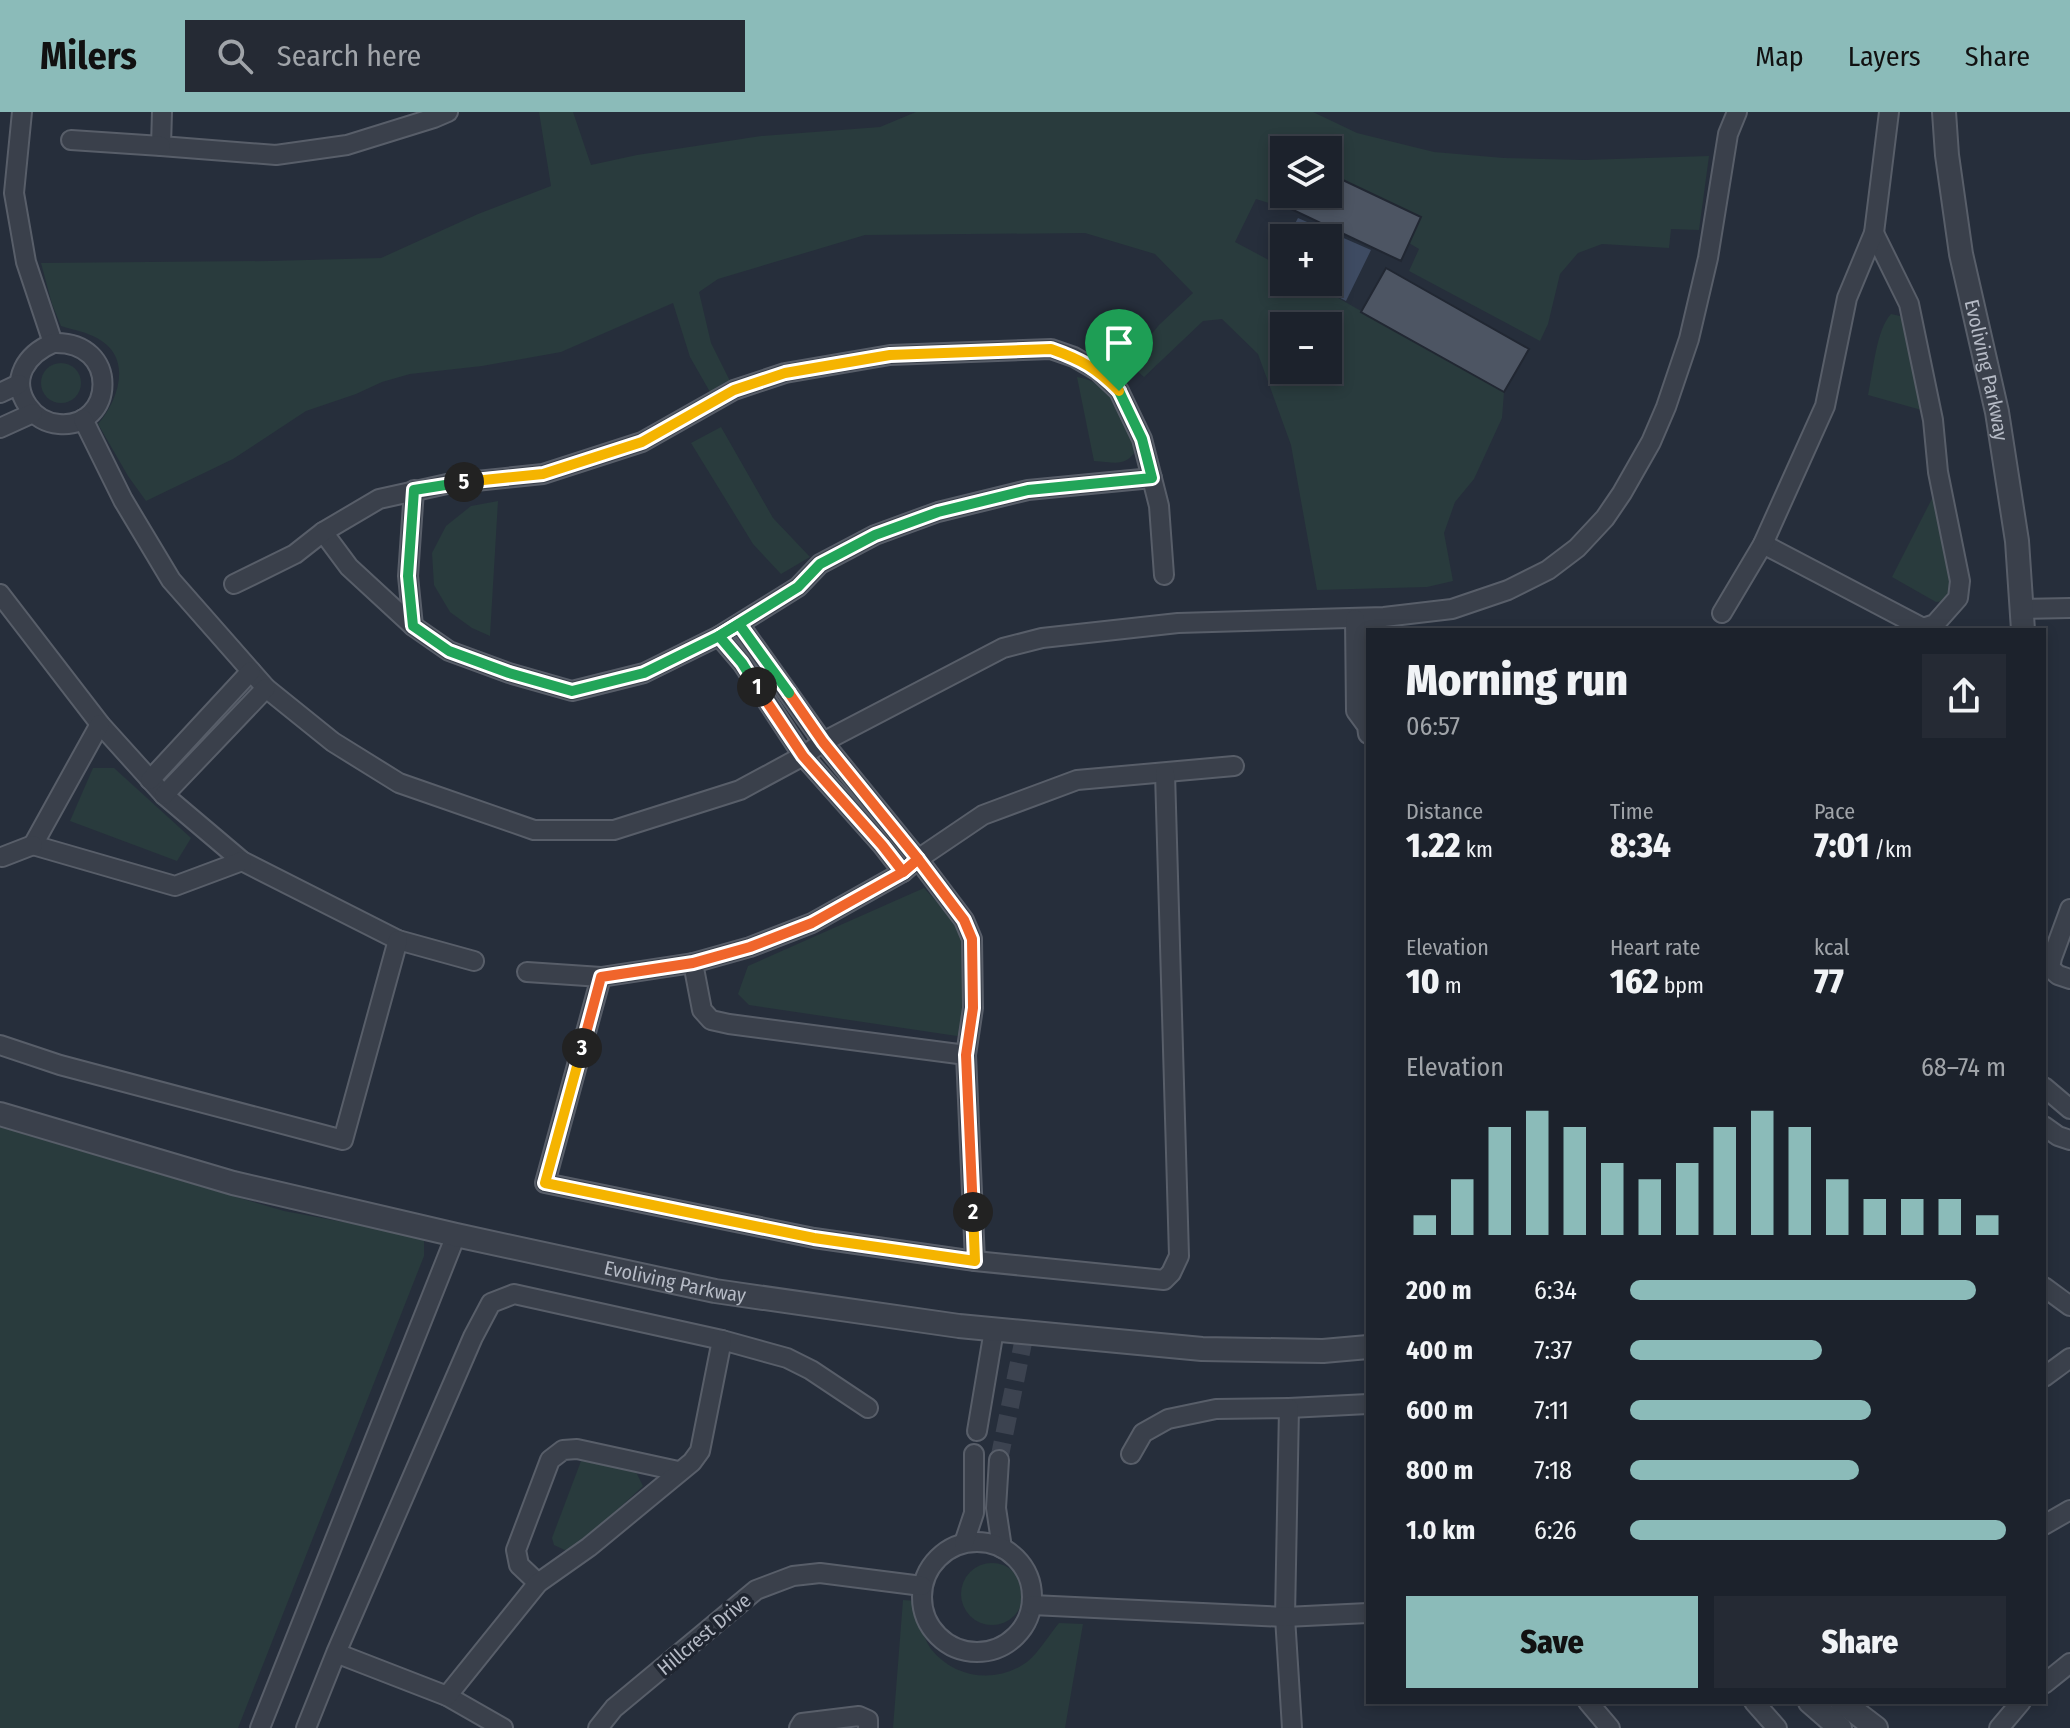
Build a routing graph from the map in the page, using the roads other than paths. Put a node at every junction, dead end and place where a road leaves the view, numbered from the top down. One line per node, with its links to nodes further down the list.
1 (22, 112): 9 (street)
2 (162, 112): 8 (street)
3 (448, 112): 8 (street)
4 (1737, 112): 30 (street)
5 (1889, 112): 11 (street)
6 (1944, 112): 28 (street, Evoliving Parkway)
7 (71, 140): 8 (street)
8 (161, 146)
9 (8, 173): 10 (street)
10 (7, 194): 12 (street)
11 (1874, 233): 21 (street); 21 (street)
12 (53, 343): 13 (street); 16 (street)
13 (19, 384): 14 (street); 15 (street)
14 (0, 393)
15 (33, 413): 16 (street); 17 (street)
16 (83, 419): 33 (street)
17 (0, 428)
18 (1152, 478): 19 (street); 22 (street); 29 (street)
19 (414, 490): 20 (street); 31 (street)
20 (323, 532): 23 (street); 31 (street)
21 (1763, 544): 26 (street)
22 (1164, 575)
23 (234, 584)
24 (0, 594): 35 (street)
25 (2070, 608): 28 (street)
26 (1722, 613)
27 (1355, 619): 30 (street); 36 (street); 37 (street)
28 (2023, 619)
29 (739, 624): 32 (street); 37 (street)
30 (1384, 624)
31 (413, 626): 32 (street)
32 (719, 636): 38 (street)
33 (251, 671): 34 (street); 41 (street)
34 (266, 688): 38 (street); 42 (street)
35 (100, 724): 41 (street); 43 (street)
36 (1366, 725)
37 (823, 742): 38 (street); 45 (street)
38 (803, 756): 47 (street)
39 (1234, 766): 40 (street)
40 (1165, 773): 45 (street); 63 (street)
41 (150, 780): 42 (street)
42 (164, 795): 46 (street)
43 (33, 845): 44 (street); 46 (street)
44 (2, 857)
45 (918, 859): 47 (street); 56 (street)
46 (242, 861): 49 (street)
47 (903, 872): 51 (street)
48 (2070, 909): 54 (street)
49 (398, 940): 50 (street); 55 (street)
50 (474, 961)
51 (693, 963): 53 (street); 56 (street)
52 (527, 972): 53 (street)
53 (601, 977): 63 (street)
54 (2070, 979)
55 (0, 1045)
56 (966, 1055): 63 (street)
57 (2046, 1089): 58 (street)
58 (2070, 1109)
59 (0, 1114): 62 (street, Evoliving Parkway)
60 (2046, 1127): 61 (street)
61 (2070, 1140)
62 (456, 1235): 66 (street, Evoliving Parkway); 97 (street)
63 (975, 1261)
64 (2046, 1288): 65 (street)
65 (2070, 1306)
66 (994, 1330): 68 (street, Evoliving Parkway); 74 (street)
67 (722, 1340): 72 (street); 78 (street); 88 (street)
68 (1366, 1347)
69 (2070, 1358): 70 (street)
70 (2046, 1376)
71 (1366, 1404): 73 (street)
72 (868, 1408)
73 (1289, 1408): 76 (street); 87 (street)
74 (977, 1431)
75 (974, 1454): 81 (street)
76 (1131, 1454)
77 (999, 1460): 82 (street)
78 (678, 1471): 83 (street); 83 (street)
79 (2070, 1510): 80 (street)
80 (2046, 1524)
81 (964, 1543): 82 (street); 84 (street)
82 (1002, 1548): 85 (street)
83 (538, 1583): 91 (street)
84 (922, 1586): 85 (street); 100 (street, Hillcrest Drive)
85 (1032, 1605): 87 (street)
86 (1366, 1613): 87 (street)
87 (1285, 1617): 103 (street)
88 (336, 1653): 91 (street); 98 (street)
89 (2070, 1663): 90 (street)
90 (2046, 1682)
91 (447, 1696): 99 (street)
92 (1590, 1704): 104 (street)
93 (1756, 1704): 105 (street)
94 (1812, 1704): 106 (street)
95 (1845, 1704): 107 (street)
96 (2019, 1704): 108 (street)
97 (260, 1728)
98 (306, 1728)
99 (503, 1728)
100 (598, 1728)
101 (799, 1728): 102 (street)
102 (868, 1728)
103 (1292, 1728)
104 (1610, 1728)
105 (1777, 1728)
106 (1840, 1728)
107 (1876, 1728)
108 (1999, 1728)

